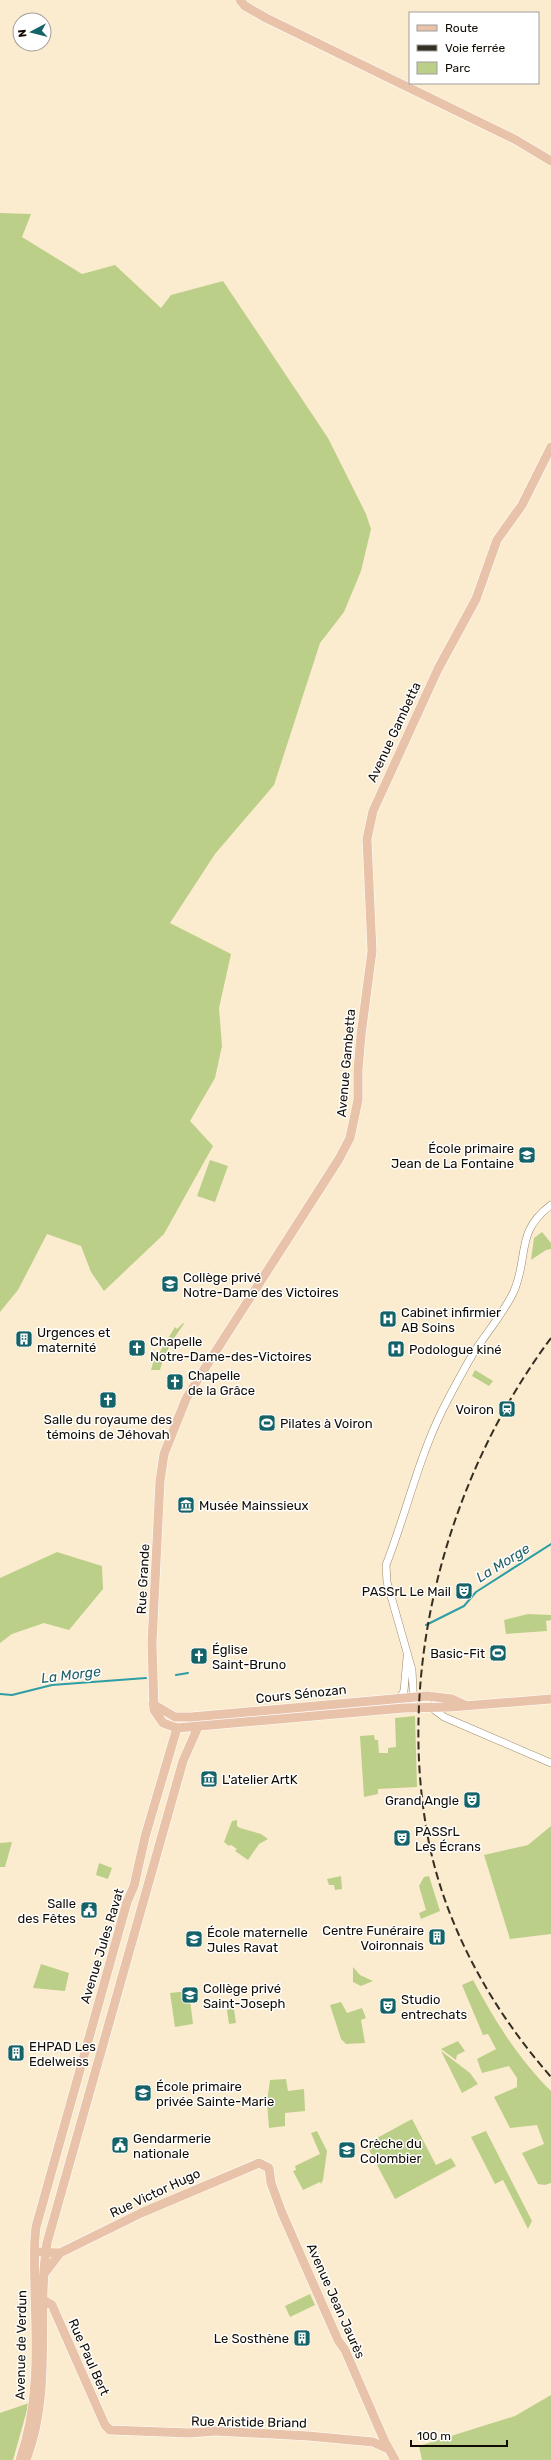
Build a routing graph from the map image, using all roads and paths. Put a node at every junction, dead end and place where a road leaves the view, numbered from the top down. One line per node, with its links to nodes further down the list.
1 (240, 0): 2 (main road)
2 (551, 161)
3 (551, 448): 5 (main road, Avenue Gambetta)
4 (551, 1205): 6 (street)
5 (160, 1481): 11 (main road, Rue Grande)
6 (408, 1655): 7 (street); 8 (street)
7 (413, 1697): 8 (main road, Cours Sénozan); 9 (main road, Cours Sénozan); 14 (street)
8 (399, 1698): 12 (main road, Cours Sénozan)
9 (452, 1699): 13 (main road, Cours Sénozan); 15 (street)
10 (551, 1699): 13 (main road, Cours Sénozan)
11 (153, 1704): 16 (main road); 20 (main road)
12 (326, 1704): 17 (main road, Cours Sénozan); 18 (main road)
13 (465, 1705): 15 (main road, Cours Sénozan)
14 (414, 1708): 15 (main road, Cours Sénozan); 18 (main road, Cours Sénozan)
15 (432, 1708): 22 (street)
16 (175, 1716): 17 (main road, Cours Sénozan); 20 (main road)
17 (191, 1717): 20 (main road)
18 (284, 1719): 19 (main road, Cours Sénozan)
19 (198, 1726): 20 (main road, Cours Sénozan); 21 (main road)
20 (182, 1728): 21 (main road); 23 (main road, Avenue Jules Ravat)
21 (183, 1761): 24 (main road, Avenue Jules Ravat)
22 (551, 1763)
23 (142, 1859): 24 (main road); 25 (main road, Avenue Jules Ravat)
24 (154, 1868): 26 (main road, Avenue Jules Ravat)
25 (83, 2059): 26 (main road); 28 (main road, Avenue Jules Ravat)
26 (98, 2063): 29 (main road, Avenue Jules Ravat)
27 (263, 2163): 30 (main road, Rue Victor Hugo); 34 (main road, Avenue Jean Jaurès)
28 (34, 2252): 29 (main road); 32 (main road, Avenue de Verdun)
29 (46, 2252): 30 (main road); 31 (main road, Avenue de Verdun)
30 (60, 2253): 31 (main road, Rue Victor Hugo)
31 (44, 2274): 32 (main road, Avenue de Verdun)
32 (39, 2300): 33 (main road, Rue Paul Bert); 37 (main road, Avenue de Verdun); 38 (main road, Avenue de Verdun)
33 (108, 2429): 35 (main road, Rue Aristide Briand)
34 (380, 2430): 35 (main road); 36 (main road, Avenue Jean Jaurès)
35 (373, 2442): 36 (main road, Rue Aristide Briand)
36 (388, 2449): 39 (main road, Avenue Jean Jaurès)
37 (20, 2460)
38 (26, 2460)
39 (395, 2460)

